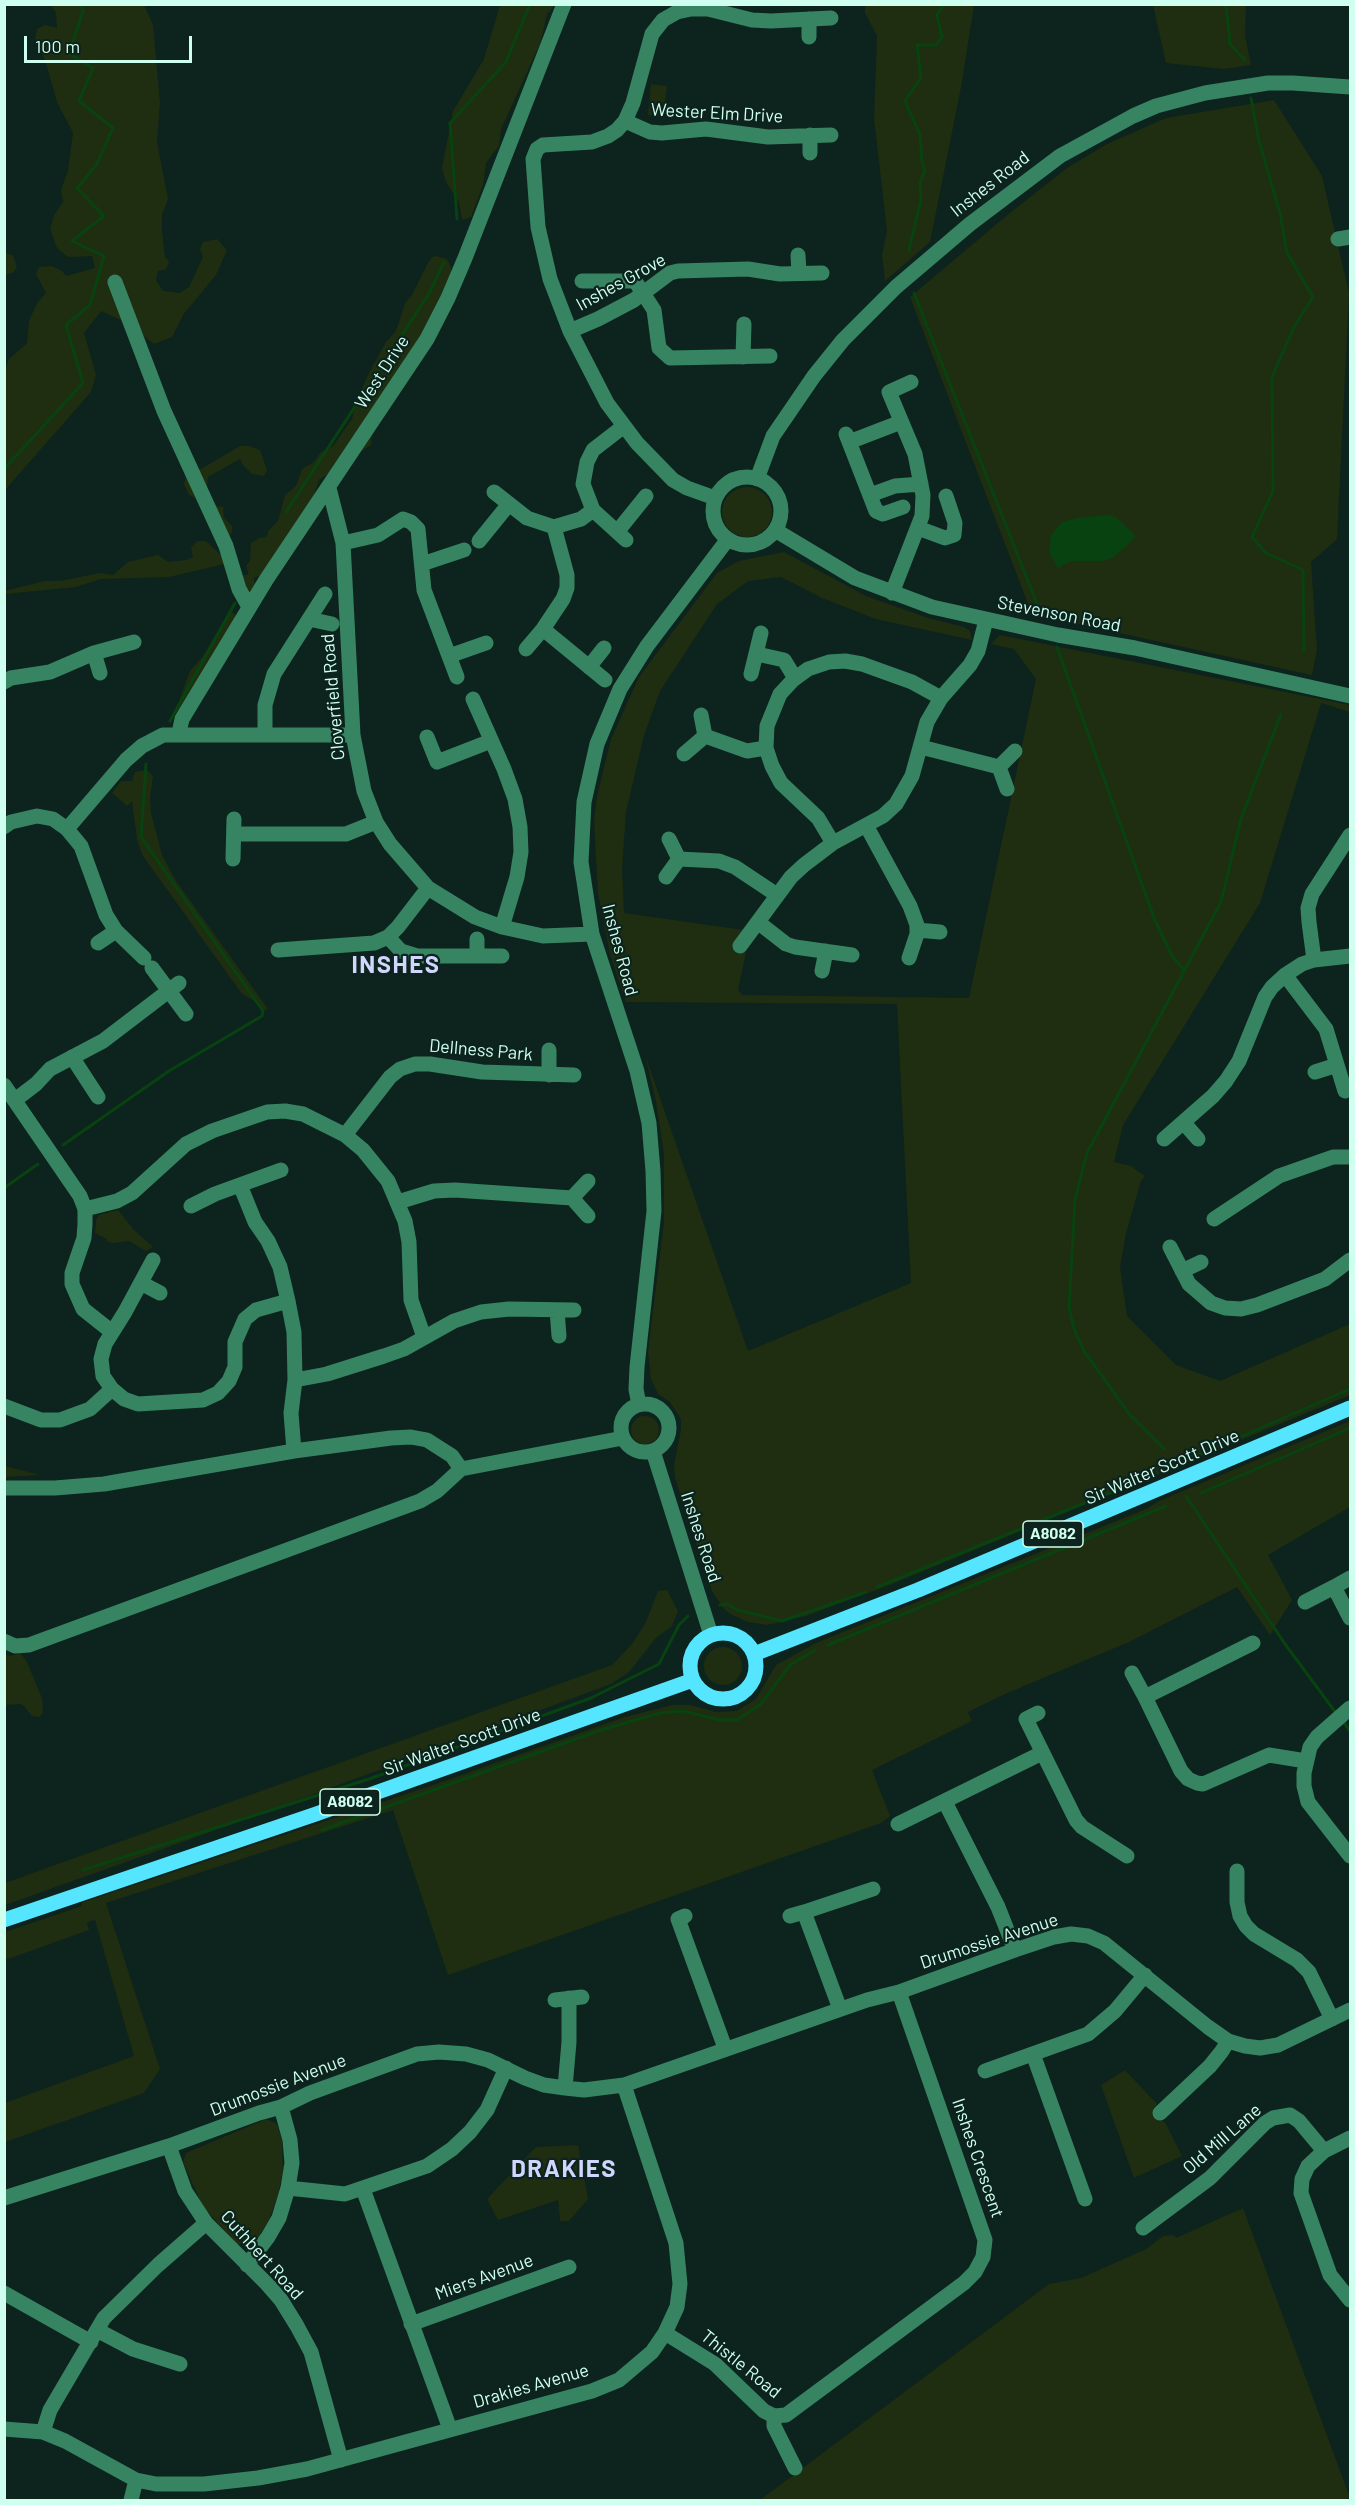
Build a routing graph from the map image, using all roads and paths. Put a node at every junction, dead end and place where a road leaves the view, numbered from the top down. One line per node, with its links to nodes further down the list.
1 (564, 4): 25 (street, West Drive)
2 (831, 18): 3 (street)
3 (809, 19): 4 (street); 6 (street)
4 (809, 38)
5 (1350, 87): 23 (street, Inshes Road)
6 (625, 121): 7 (street, Wester Elm Drive); 17 (street)
7 (810, 135): 8 (street, Wester Elm Drive); 9 (street)
8 (831, 135)
9 (810, 153)
10 (798, 255): 11 (street)
11 (799, 273): 12 (street, Inshes Grove); 15 (street, Inshes Grove)
12 (822, 273)
13 (582, 281): 15 (street)
14 (115, 282): 44 (street)
15 (644, 292): 17 (street, Inshes Grove); 19 (street)
16 (744, 324): 19 (street)
17 (570, 332): 22 (street)
18 (770, 356): 19 (street)
19 (743, 357)
20 (911, 382): 21 (street)
21 (901, 422): 24 (street); 27 (street)
22 (624, 426): 30 (street); 33 (street)
23 (757, 479): 30 (street); 36 (street)
24 (921, 484): 27 (street); 35 (street)
25 (329, 488): 39 (street, Cloverfield Road); 44 (street, West Drive)
26 (494, 492): 31 (street)
27 (870, 495): 32 (street)
28 (646, 496): 33 (street)
29 (946, 496): 35 (street)
30 (715, 498): 37 (street)
31 (509, 504): 34 (street); 38 (street)
32 (903, 507)
33 (593, 510): 34 (street)
34 (554, 527): 48 (street)
35 (918, 528): 42 (street)
36 (775, 530): 37 (street); 42 (street, Stevenson Road)
37 (728, 539): 97 (street, Inshes Road)
38 (479, 541)
39 (343, 543): 41 (street); 70 (street, Cloverfield Road)
40 (464, 550): 41 (street)
41 (422, 564): 56 (street)
42 (892, 593): 46 (street, Stevenson Road)
43 (325, 594): 45 (street)
44 (249, 607): 68 (street, West Drive)
45 (309, 619): 47 (street); 69 (street)
46 (986, 620): 64 (street, Stevenson Road); 65 (street)
47 (332, 624)
48 (543, 629): 53 (street); 57 (street)
49 (761, 633): 55 (street)
50 (134, 642): 54 (street)
51 (486, 643): 56 (street)
52 (604, 648): 57 (street)
53 (526, 649)
54 (94, 653): 58 (street); 63 (street)
55 (757, 654): 59 (street); 61 (street)
56 (449, 656): 60 (street)
57 (589, 667): 62 (street)
58 (100, 673)
59 (752, 674)
60 (457, 677)
61 (795, 678): 65 (street); 75 (street)
62 (605, 680)
63 (4, 682)
64 (1350, 696)
65 (941, 698): 74 (street)
66 (473, 699): 73 (street)
67 (701, 715): 71 (street)
68 (176, 734): 69 (street); 83 (street)
69 (265, 734): 70 (street)
70 (353, 735): 81 (street, Cloverfield Road)
71 (705, 736): 75 (street); 77 (street)
72 (427, 737): 73 (street)
73 (491, 741): 93 (street)
74 (921, 747): 78 (street); 82 (street)
75 (766, 748): 86 (street)
76 (1015, 751): 78 (street)
77 (684, 754)
78 (999, 767): 79 (street)
79 (1007, 789)
80 (7, 820): 83 (street)
81 (376, 822): 87 (street); 90 (street, Cloverfield Road)
82 (867, 827): 86 (street); 94 (street)
83 (67, 829): 95 (street)
84 (1350, 836): 109 (street)
85 (669, 839): 88 (street)
86 (833, 843): 91 (street)
87 (233, 859)
88 (679, 859): 89 (street); 91 (street)
89 (666, 877)
90 (428, 888): 93 (street, Cloverfield Road); 98 (street)
91 (777, 895): 92 (street)
92 (759, 923): 101 (street); 103 (street)
93 (502, 927): 97 (street, Cloverfield Road)
94 (917, 930): 96 (street); 108 (street)
95 (116, 931): 100 (street); 112 (street)
96 (940, 932)
97 (592, 934): 153 (street, Inshes Road)
98 (388, 937): 102 (street); 104 (street)
99 (477, 939): 104 (street)
100 (98, 944)
101 (740, 946)
102 (278, 950)
103 (826, 951): 106 (street); 110 (street)
104 (477, 956): 105 (street)
105 (502, 956)
106 (852, 956)
107 (1350, 956): 109 (street)
108 (909, 958)
109 (1314, 960): 111 (street)
110 (822, 971)
111 (1285, 975): 116 (street); 124 (street)
112 (174, 987): 113 (street); 115 (street)
113 (186, 1014)
114 (549, 1050): 118 (street)
115 (72, 1058): 122 (street); 123 (street)
116 (1337, 1065): 117 (street); 121 (street)
117 (1315, 1072)
118 (549, 1075): 119 (street, Dellness Park); 125 (street, Dellness Park)
119 (574, 1075)
120 (4, 1085): 123 (street)
121 (1345, 1092)
122 (98, 1097)
123 (15, 1100): 135 (street)
124 (1184, 1123): 126 (street); 127 (street)
125 (345, 1136): 133 (street); 135 (street)
126 (1198, 1138)
127 (1164, 1139)
128 (1350, 1157): 137 (street)
129 (280, 1170): 131 (street)
130 (588, 1180): 132 (street)
131 (240, 1185): 134 (street); 145 (street)
132 (572, 1198): 133 (street); 136 (street)
133 (398, 1202): 150 (street)
134 (191, 1206)
135 (85, 1209): 148 (street)
136 (588, 1216)
137 (1214, 1219)
138 (1170, 1246): 142 (street)
139 (153, 1260): 143 (street)
140 (1350, 1260): 142 (street)
141 (1201, 1262): 142 (street)
142 (1182, 1271)
143 (141, 1283): 144 (street); 148 (street)
144 (160, 1293)
145 (288, 1301): 151 (street); 152 (street)
146 (557, 1310): 147 (street); 149 (street); 150 (street)
147 (574, 1310)
148 (112, 1332): 152 (street)
149 (559, 1336)
150 (424, 1337): 151 (street)
151 (295, 1380): 157 (street)
152 (112, 1389): 154 (street)
153 (639, 1405): 156 (street); 158 (street)
154 (4, 1406)
155 (1350, 1408): 168 (main road, Sir Walter Scott Drive / A8082)
156 (623, 1438): 158 (street); 159 (street)
157 (294, 1451): 159 (street); 160 (street)
158 (653, 1451): 165 (street, Inshes Road)
159 (461, 1469): 166 (street)
160 (4, 1488)
161 (1350, 1578): 162 (street)
162 (1334, 1587): 163 (street); 164 (street)
163 (1305, 1602)
164 (1350, 1618)
165 (711, 1635): 168 (main road); 170 (main road)
166 (4, 1641)
167 (1242, 1643): 171 (street)
168 (754, 1654): 170 (main road)
169 (1132, 1673): 171 (street)
170 (693, 1680): 183 (main road, Sir Walter Scott Drive / A8082)
171 (1145, 1697): 175 (street)
172 (1350, 1708): 175 (street)
173 (1038, 1713): 174 (street)
174 (1042, 1753): 176 (street); 178 (street)
175 (1306, 1761): 179 (street)
176 (945, 1802): 177 (street); 184 (street)
177 (905, 1816)
178 (1127, 1856)
179 (1350, 1857)
180 (1237, 1871): 190 (street)
181 (865, 1895): 188 (street)
182 (685, 1916): 192 (street)
183 (4, 1920)
184 (1015, 1950): 185 (street, Drumossie Avenue); 186 (street, Drumossie Avenue)
185 (1145, 1975): 191 (street, Drumossie Avenue); 193 (street)
186 (899, 1992): 188 (street, Drumossie Avenue); 217 (street, Inshes Crescent)
187 (569, 1998): 197 (street)
188 (840, 2009): 192 (street, Drumossie Avenue)
189 (1350, 2010): 190 (street, Drumossie Avenue)
190 (1332, 2019): 191 (street, Drumossie Avenue)
191 (1228, 2041): 199 (street)
192 (725, 2048): 196 (street, Drumossie Avenue)
193 (1033, 2054): 194 (street); 205 (street)
194 (992, 2063)
195 (506, 2068): 197 (street, Drumossie Avenue); 198 (street, Drumossie Avenue); 204 (street)
196 (624, 2085): 197 (street, Drumossie Avenue); 214 (street, Drakies Avenue)
197 (565, 2088)
198 (281, 2107): 201 (street, Drumossie Avenue); 203 (street)
199 (1160, 2113)
200 (1350, 2138): 202 (street)
201 (169, 2146): 206 (street, Drumossie Avenue); 207 (street, Cuthbert Road)
202 (1324, 2151): 208 (street, Old Mill Lane); 212 (street)
203 (288, 2188): 204 (street); 209 (street)
204 (363, 2189): 213 (street)
205 (1077, 2192)
206 (4, 2198)
207 (206, 2223): 209 (street, Cuthbert Road); 215 (street)
208 (1143, 2228)
209 (247, 2265): 221 (street, Cuthbert Road)
210 (561, 2275): 213 (street, Miers Avenue)
211 (4, 2293): 215 (street)
212 (1350, 2300)
213 (411, 2324): 219 (street)
214 (665, 2333): 217 (street, Thistle Road); 219 (street, Drakies Avenue)
215 (94, 2336): 216 (street); 220 (street)
216 (173, 2357)
217 (774, 2416): 222 (street, Thistle Road)
218 (4, 2429): 220 (street, Drakies Avenue)
219 (450, 2429): 221 (street, Drakies Avenue)
220 (43, 2432): 223 (street, Drakies Avenue)
221 (341, 2460): 223 (street, Drakies Avenue)
222 (795, 2468)
223 (136, 2480): 224 (street)
224 (131, 2500)

